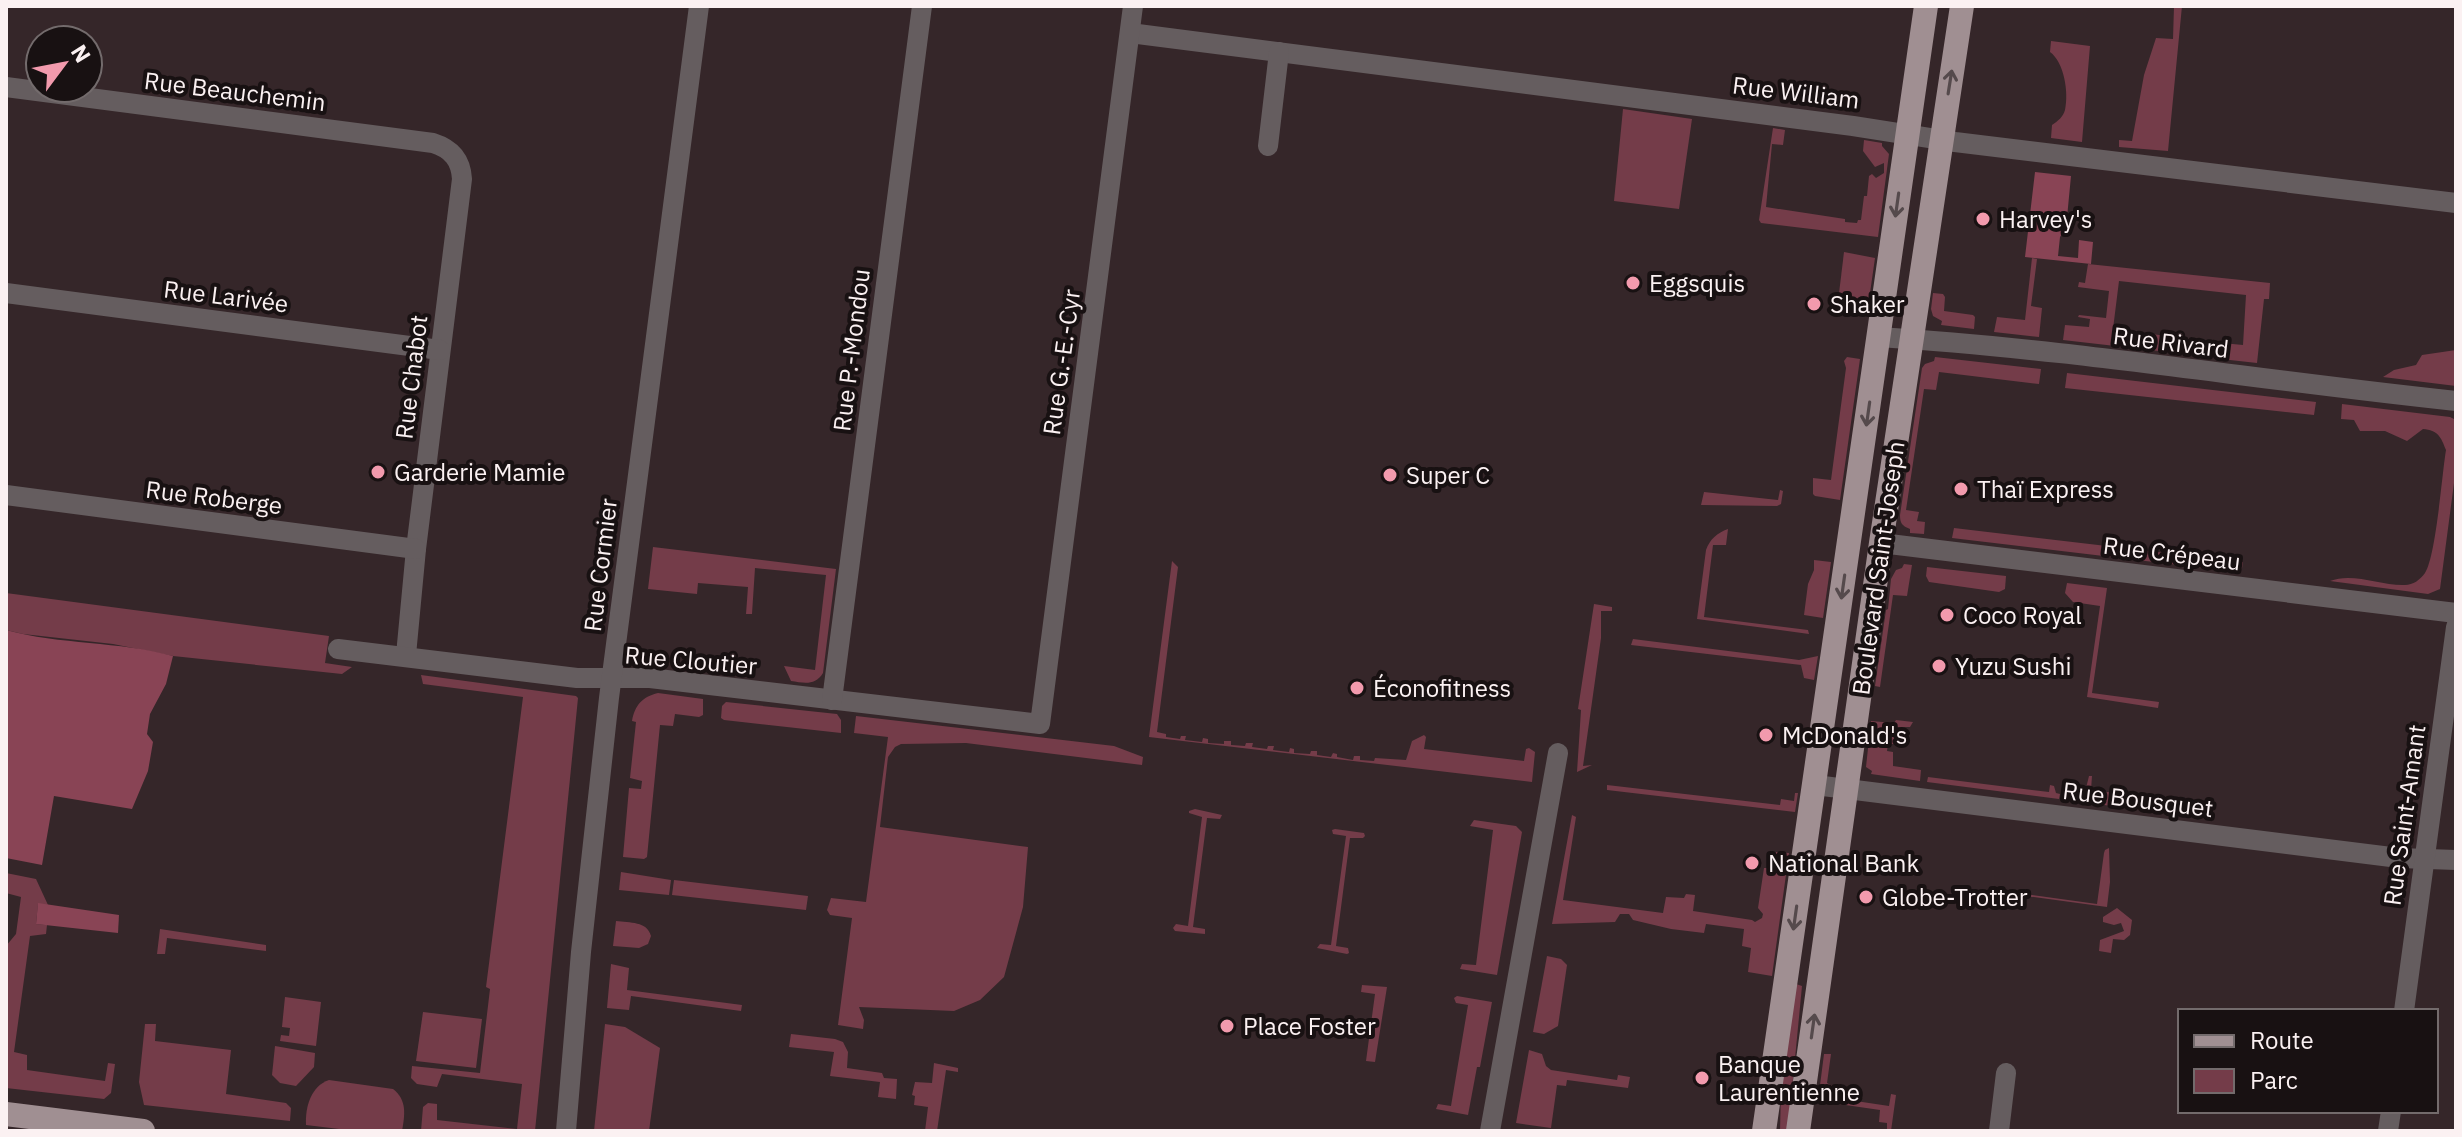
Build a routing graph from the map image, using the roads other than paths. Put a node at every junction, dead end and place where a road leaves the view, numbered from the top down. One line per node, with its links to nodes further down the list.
1 (699, 6): 26 (street, Rue Cormier)
2 (922, 6): 27 (street, Rue P.-Mondou)
3 (1133, 6): 6 (street, Rue G.-E.-Cyr)
4 (1926, 6): 9 (main road, Boulevard Saint-Joseph)
5 (1962, 6): 10 (main road, Boulevard Saint-Joseph, one-way to 5)
6 (1130, 33): 7 (street, Rue William); 28 (street, Rue G.-E.-Cyr)
7 (1279, 52): 9 (street, Rue William); 11 (street)
8 (6, 87): 12 (street, Rue Beauchemin)
9 (1907, 133): 10 (street, Rue William); 15 (main road, Boulevard Saint-Joseph, one-way to 15)
10 (1941, 140): 13 (street, Rue William); 16 (main road, Boulevard Saint-Joseph)
11 (1268, 146)
12 (454, 155): 17 (street, Rue Chabot)
13 (2456, 203)
14 (6, 293): 17 (street, Rue Larivée)
15 (1879, 337): 16 (street, Rue Rivard); 30 (main road, Boulevard Saint-Joseph, one-way to 30)
16 (1911, 339): 18 (street, Rue Rivard); 20 (main road, Boulevard Saint-Joseph)
17 (440, 350): 21 (street, Rue Chabot)
18 (2456, 401)
19 (6, 495): 21 (street, Rue Roberge)
20 (1881, 543): 22 (street, Rue Crépeau); 31 (main road, Boulevard Saint-Joseph)
21 (416, 549): 25 (street, Rue Chabot)
22 (2456, 613)
23 (2456, 627): 32 (street, Rue Saint-Amant)
24 (338, 649): 25 (street, Rue Cloutier)
25 (406, 655): 26 (street, Rue Cloutier)
26 (612, 679): 27 (street, Rue Cloutier); 38 (street, Rue Cormier)
27 (832, 700): 28 (street, Rue Cloutier)
28 (1040, 724)
29 (1558, 753): 39 (street)
30 (1815, 785): 31 (street, Rue Bousquet); 40 (main road, Boulevard Saint-Joseph, one-way to 40)
31 (1847, 790): 32 (street, Rue Bousquet); 41 (main road, Boulevard Saint-Joseph, one-way to 31)
32 (2424, 860): 33 (street, Rue Bousquet); 34 (street, Rue Saint-Amant)
33 (2456, 860)
34 (2404, 1009)
35 (2006, 1073): 42 (street)
36 (6, 1114): 37 (main road)
37 (143, 1131)
38 (566, 1131)
39 (1490, 1131)
40 (1764, 1131)
41 (1798, 1131)
42 (1999, 1131)

